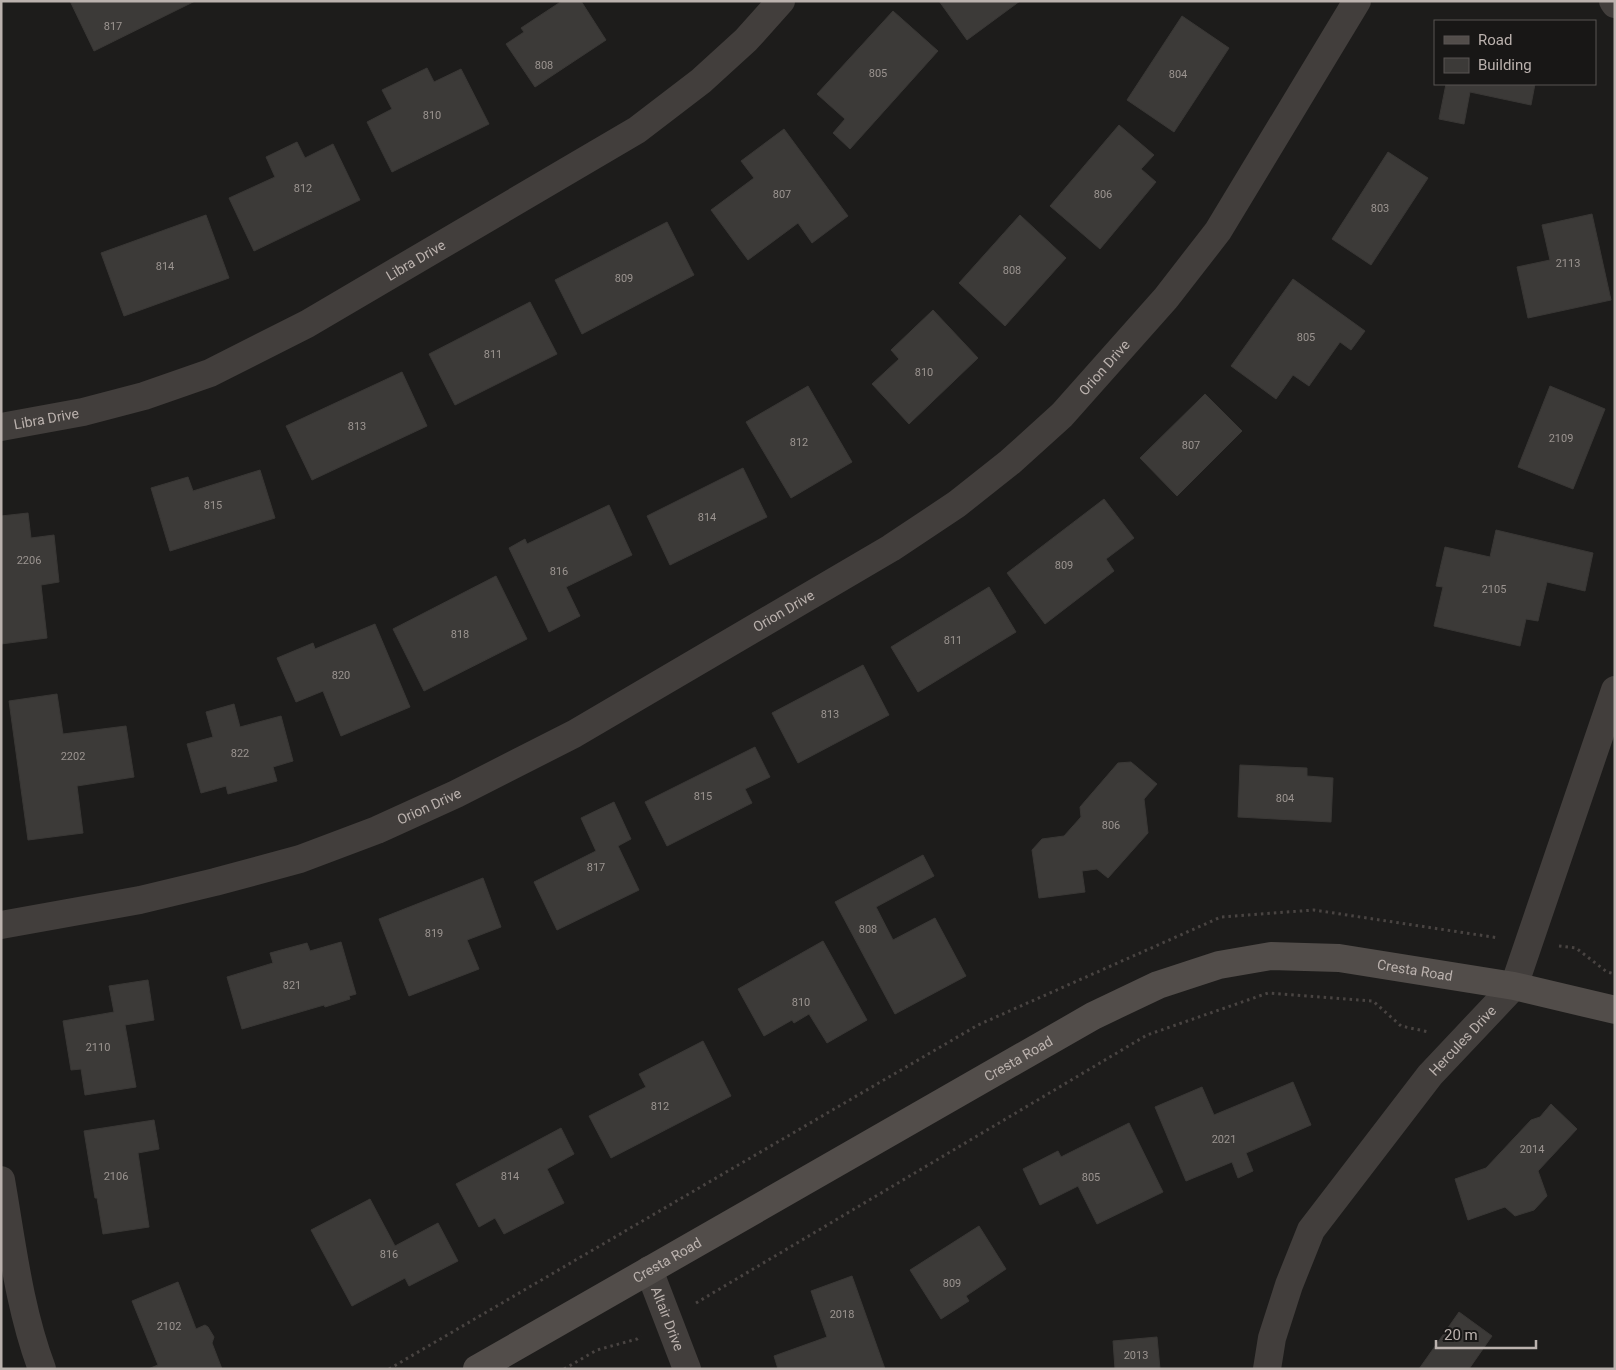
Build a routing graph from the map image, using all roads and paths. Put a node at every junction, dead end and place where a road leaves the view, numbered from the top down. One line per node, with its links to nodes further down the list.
1 (781, 1): 3 (street, Libra Drive)
2 (1357, 1): 5 (street, Orion Drive)
3 (1, 427)
4 (1615, 690): 6 (street, Hercules Drive)
5 (1, 925)
6 (1514, 986): 7 (main road, Cresta Road); 8 (street, Hercules Drive); 10 (main road, Cresta Road)
7 (1615, 1010)
8 (1465, 1037): 11 (path); 16 (street, Hercules Drive)
9 (1, 1180): 12 (street)
10 (649, 1270): 11 (street, Altair Drive); 13 (main road, Cresta Road)
11 (668, 1320): 14 (path); 15 (street, Altair Drive)
12 (42, 1369)
13 (477, 1369)
14 (564, 1369)
15 (687, 1369)
16 (1267, 1369)

